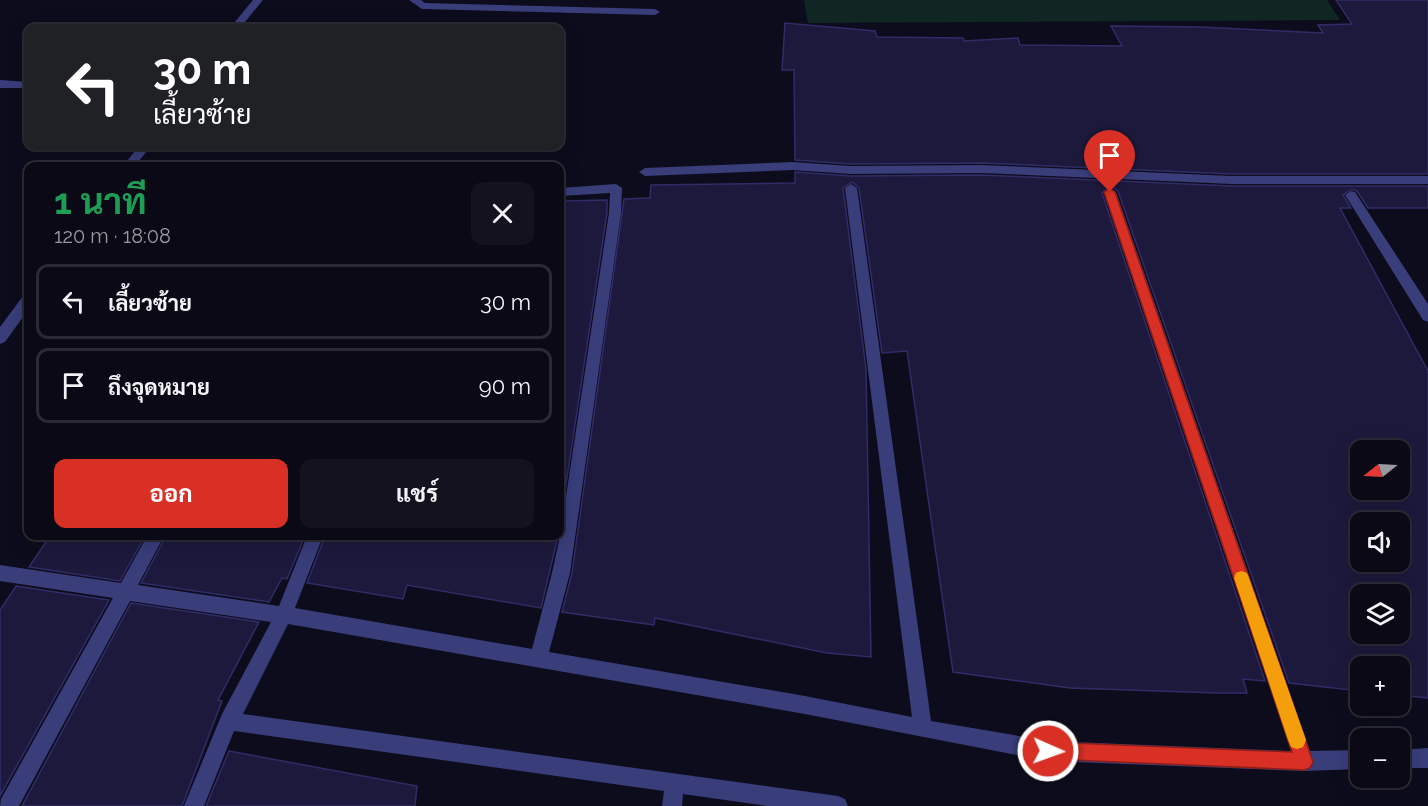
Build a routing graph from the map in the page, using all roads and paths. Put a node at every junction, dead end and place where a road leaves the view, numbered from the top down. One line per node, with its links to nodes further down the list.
1 (258, 0): 4 (street)
2 (414, 0): 3 (street)
3 (655, 12)
4 (239, 24)
5 (0, 84): 6 (street)
6 (24, 85)
7 (142, 150): 8 (street)
8 (132, 162)
9 (645, 172): 10 (street)
10 (1428, 180)
11 (851, 188): 25 (street)
12 (564, 192): 23 (street)
13 (1110, 192): 29 (street)
14 (1350, 195): 16 (street)
15 (24, 305): 17 (street)
16 (1428, 316)
17 (0, 338)
18 (154, 540): 21 (street)
19 (313, 540): 22 (street)
20 (0, 573): 21 (street)
21 (126, 591): 22 (street); 31 (street)
22 (284, 615): 23 (street); 24 (street)
23 (537, 659): 25 (street)
24 (230, 721): 30 (street); 32 (street)
25 (923, 729): 29 (street)
26 (1428, 758): 27 (street)
27 (1410, 759)
28 (1350, 760): 29 (street)
29 (1304, 762)
30 (675, 783): 33 (street); 34 (street)
31 (8, 806)
32 (194, 806)
33 (672, 806)
34 (838, 806)

